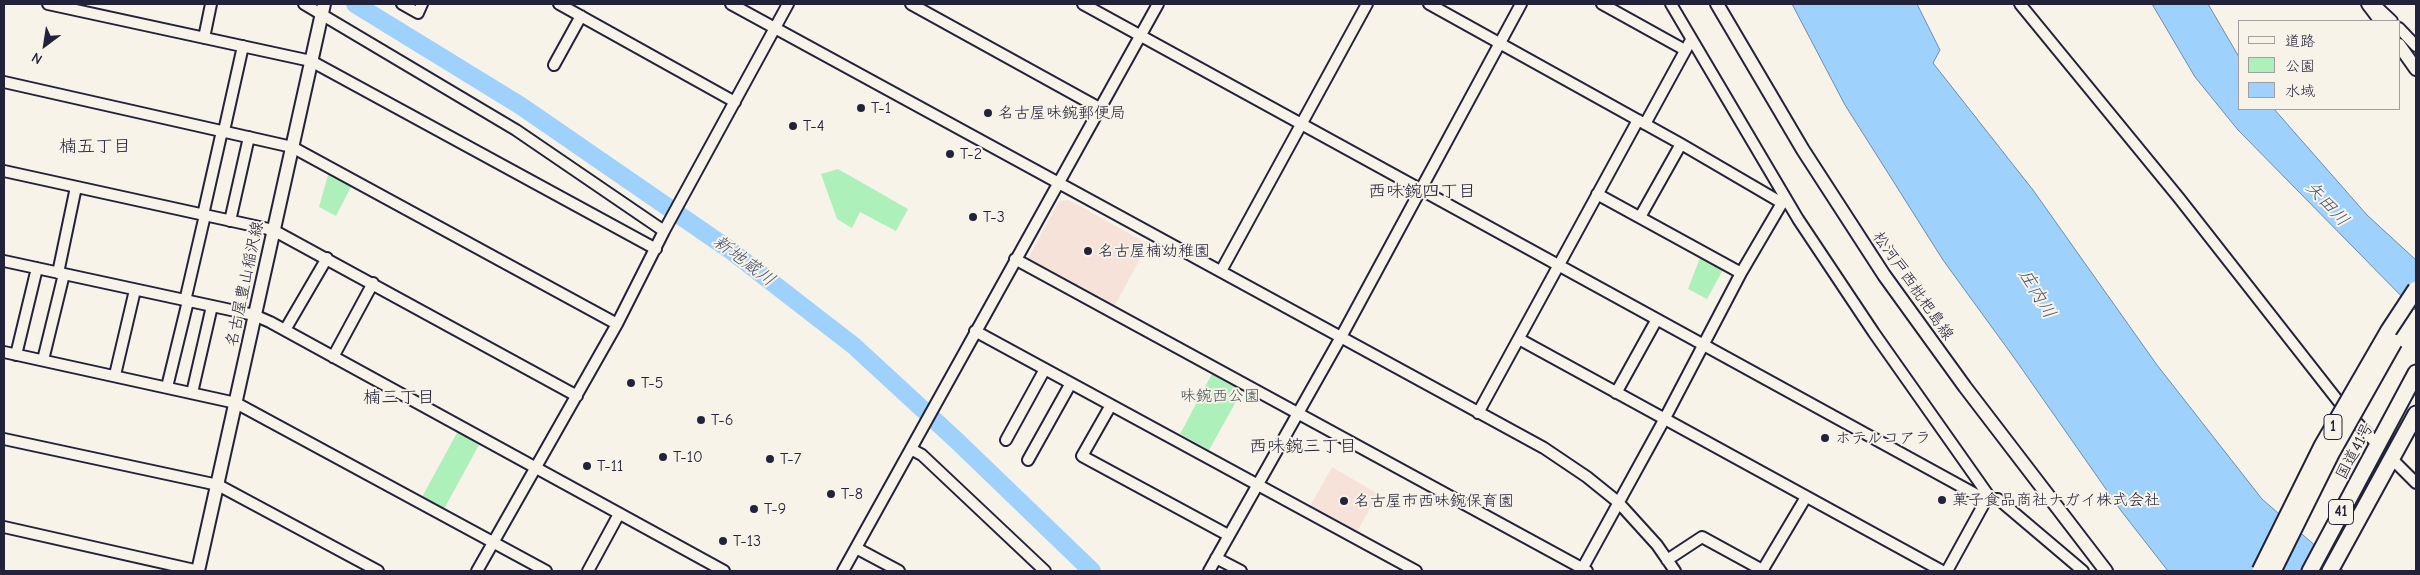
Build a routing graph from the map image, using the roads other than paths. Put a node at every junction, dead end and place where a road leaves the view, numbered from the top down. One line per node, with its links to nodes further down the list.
1 (48, 4): 28 (street)
2 (211, 4): 28 (street)
3 (304, 4): 21 (street)
4 (402, 4): 5 (street)
5 (422, 4)
6 (559, 4): 22 (street)
7 (731, 4): 25 (street)
8 (788, 4): 25 (street)
9 (912, 4): 40 (street)
10 (1083, 4): 27 (street)
11 (1158, 4): 27 (street)
12 (1367, 4): 42 (street)
13 (1429, 4): 30 (street)
14 (1521, 4): 30 (street)
15 (1602, 4): 34 (street)
16 (1671, 4): 29 (street)
17 (1717, 4): 137 (main road, 松河戸西枇杷島線)
18 (2020, 4): 101 (street)
19 (2368, 4): 23 (main road)
20 (2374, 4): 24 (street)
21 (323, 10): 35 (main road, 名古屋豊山稲沢線); 57 (street)
22 (581, 16): 36 (street); 39 (street)
23 (2380, 20)
24 (2391, 20)
25 (777, 24): 39 (street); 48 (street)
26 (2400, 29): 33 (street)
27 (1141, 35): 40 (street); 42 (street)
28 (204, 38): 31 (street)
29 (1691, 40): 34 (street); 52 (street)
30 (1500, 43): 41 (street); 50 (street)
31 (243, 46): 35 (street); 43 (street)
32 (2400, 46): 37 (main road)
33 (2416, 46)
34 (1685, 50): 41 (street)
35 (311, 61): 46 (main road, 名古屋豊山稲沢線); 58 (street)
36 (554, 65)
37 (2416, 69)
38 (4, 82): 43 (street)
39 (735, 102): 57 (street)
40 (1101, 109): 48 (street)
41 (1642, 122): 45 (street); 51 (street)
42 (1301, 123): 50 (street); 64 (street)
43 (223, 131): 44 (street); 53 (street)
44 (249, 137): 46 (street); 55 (street)
45 (1681, 144): 52 (street); 54 (street)
46 (292, 146): 56 (main road, 名古屋豊山稲沢線); 75 (street)
47 (4, 171): 49 (street)
48 (1058, 182): 60 (street); 64 (street)
49 (76, 187): 53 (street); 66 (street)
50 (1422, 190): 62 (street); 78 (street)
51 (1598, 194): 54 (street); 62 (street)
52 (1784, 200): 65 (street); 110 (street)
53 (204, 215): 55 (street); 70 (street)
54 (1640, 217): 65 (street)
55 (230, 221): 56 (street)
56 (273, 230): 59 (street); 73 (main road, 名古屋豊山稲沢線)
57 (664, 231): 58 (street)
58 (656, 249): 75 (street)
59 (327, 258): 67 (street); 76 (street)
60 (1015, 259): 77 (street); 95 (street)
61 (4, 261): 63 (street)
62 (1558, 265): 74 (street); 79 (street)
63 (37, 268): 66 (street); 82 (street)
64 (1221, 272): 78 (street)
65 (1741, 273): 80 (street)
66 (61, 274): 69 (street); 84 (street)
67 (373, 283): 83 (street); 92 (street)
68 (2416, 289): 138 (highway, 1, bridge)
69 (135, 290): 70 (street); 87 (street)
70 (186, 301): 72 (street); 89 (street)
71 (2416, 305): 139 (highway, 1, bridge)
72 (212, 306): 73 (street); 90 (street)
73 (254, 315): 76 (street); 93 (main road, 名古屋豊山稲沢線)
74 (1657, 319): 80 (street); 91 (street)
75 (617, 324): 92 (street)
76 (285, 330): 83 (street)
77 (975, 331): 85 (street); 102 (street)
78 (1341, 337): 95 (street); 96 (street)
79 (1519, 339): 91 (street); 96 (street)
80 (1703, 344): 98 (street); 110 (street)
81 (4, 352): 82 (street)
82 (16, 354): 84 (street)
83 (333, 357): 105 (street)
84 (43, 360): 87 (street)
85 (1045, 369): 88 (street); 100 (street)
86 (2416, 373): 101 (highway, 国道41号 / 41)
87 (115, 375): 89 (street)
88 (1070, 383): 94 (street); 104 (street)
89 (167, 387): 90 (street)
90 (192, 393): 93 (street)
91 (1616, 393): 98 (street)
92 (576, 396): 105 (street)
93 (236, 403): 107 (main road, 名古屋豊山稲沢線); 115 (street)
94 (1111, 405): 108 (street); 114 (street)
95 (1298, 412): 108 (street); 119 (street)
96 (1478, 413): 111 (street)
97 (2416, 414): 103 (highway, 41)
98 (1664, 420): 109 (street); 111 (street)
99 (4, 439): 107 (street)
100 (1006, 440)
101 (2377, 445): 140 (highway, 国道41号 / 41)
102 (911, 449): 116 (street); 128 (street)
103 (2392, 459): 106 (street); 141 (highway, 41)
104 (1028, 460)
105 (536, 467): 112 (street); 115 (street)
106 (2416, 483)
107 (218, 485): 120 (main road, 名古屋豊山稲沢線); 121 (street)
108 (1258, 485): 114 (street); 131 (street)
109 (1806, 497): 133 (street); 134 (street)
110 (1989, 499): 135 (street); 136 (street)
111 (1618, 502): 118 (street); 119 (street)
112 (619, 514): 124 (street); 125 (street)
113 (4, 527): 120 (street)
114 (1228, 536): 117 (street)
115 (493, 541): 122 (street); 123 (street)
116 (856, 548): 126 (street); 127 (street)
117 (1216, 558): 129 (street); 130 (street)
118 (1667, 560): 132 (street); 133 (street)
119 (1584, 570)
120 (198, 571)
121 (378, 571)
122 (477, 571)
123 (546, 571)
124 (588, 571)
125 (724, 571)
126 (843, 571)
127 (899, 571)
128 (1045, 571)
129 (1208, 571)
130 (1240, 571)
131 (1416, 571)
132 (1675, 571)
133 (1763, 571)
134 (1942, 571)
135 (1947, 571)
136 (2083, 571)
137 (2106, 571)
138 (2260, 571)
139 (2273, 571)
140 (2310, 571)
141 (2330, 571)

